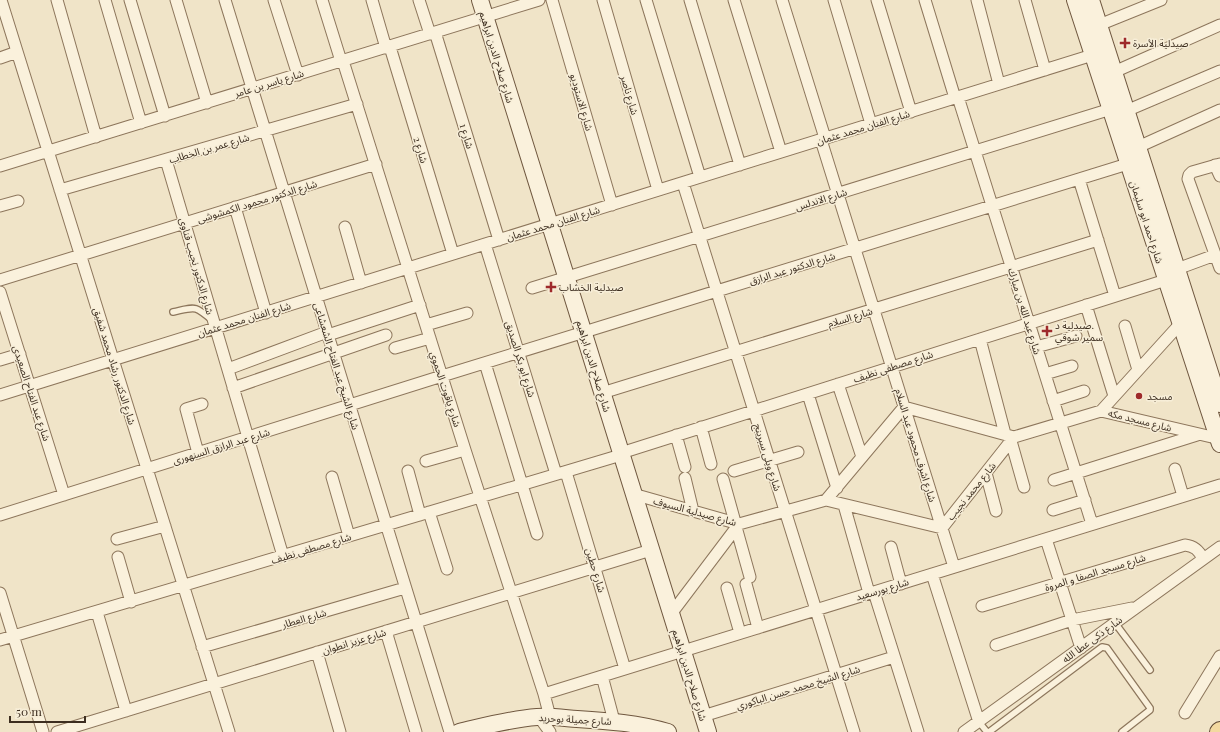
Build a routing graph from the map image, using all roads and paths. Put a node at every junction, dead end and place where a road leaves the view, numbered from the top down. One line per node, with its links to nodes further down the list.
1 (1, 0): 32 (street, شارع الدكتور رشاد محمد شفيق)
2 (56, 0): 53 (street)
3 (105, 0): 50 (street)
4 (130, 0): 49 (street)
5 (176, 0): 43 (street)
6 (225, 0): 41 (street, شارع الشيخ عبد الفتاح الشعشاعى)
7 (274, 0): 39 (street)
8 (322, 0): 35 (street, شارع ياقوت الحموي)
9 (372, 0): 31 (street, شارع 2)
10 (419, 0): 30 (street, شارع 1)
11 (480, 0): 27 (main road, شارع صلاح الدين ابراهيم)
12 (539, 0): 27 (street, شارع ياسر بن عامر)
13 (552, 0): 73 (street, شارع الاستوديو)
14 (603, 0): 69 (street, شارع ناصر)
15 (646, 0): 65 (street)
16 (690, 0): 62 (street)
17 (734, 0): 57 (street)
18 (782, 0): 54 (street, شارع اشرف محمود عبد السلام)
19 (834, 0): 51 (street)
20 (877, 0): 47 (street)
21 (925, 0): 42 (street, شارع عبد الله بن مبارك)
22 (977, 0): 40 (street)
23 (1024, 0): 36 (street)
24 (1075, 0): 33 (main road, شارع احمد ابو سليمان)
25 (1091, 0): 28 (main road, شارع احمد ابو سليمان)
26 (1161, 0): 28 (street)
27 (485, 17): 30 (street, شارع ياسر بن عامر); 78 (main road, شارع صلاح الدين ابراهيم)
28 (1099, 25): 33 (main road, شارع احمد ابو سليمان)
29 (1220, 25): 38 (street)
30 (432, 33): 31 (street, شارع ياسر بن عامر); 81 (street, شارع 1)
31 (388, 47): 35 (street, شارع ياسر بن عامر); 85 (street, شارع 2)
32 (17, 52): 34 (street); 56 (street, شارع الدكتور رشاد محمد شفيق)
33 (1100, 53): 36 (street, شارع الفنان محمد عثمان); 38 (main road, شارع احمد ابو سليمان); 45 (main road, شارع احمد ابو سليمان)
34 (0, 58)
35 (342, 61): 39 (street, شارع ياسر بن عامر); 44 (street, شارع ياقوت الحموي)
36 (1045, 70): 40 (street, شارع الفنان محمد عثمان)
37 (1220, 71): 48 (street)
38 (1114, 72): 48 (main road, شارع احمد ابو سليمان)
39 (298, 75): 41 (street, شارع ياسر بن عامر)
40 (1000, 84): 42 (street, شارع الفنان محمد عثمان)
41 (252, 89): 43 (street, شارع ياسر بن عامر); 52 (street, شارع الشيخ عبد الفتاح الشعشاعى)
42 (956, 98): 47 (street, شارع الفنان محمد عثمان); 55 (street, شارع عبد الله بن مبارك)
43 (207, 102): 49 (street, شارع ياسر بن عامر)
44 (357, 104): 52 (street, شارع عمر بن الخطاب); 60 (street, شارع ياقوت الحموي)
45 (1111, 109): 55 (street, شارع الاندلس); 58 (main road, شارع احمد ابو سليمان)
46 (1220, 110): 58 (street, شارع الدكتور عبد الرازق)
47 (911, 112): 51 (street, شارع الفنان محمد عثمان)
48 (1126, 112): 58 (main road, شارع احمد ابو سليمان)
49 (165, 116): 50 (street, شارع ياسر بن عامر)
50 (141, 123): 53 (street, شارع ياسر بن عامر)
51 (871, 124): 54 (street, شارع الفنان محمد عثمان)
52 (265, 131): 59 (street, شارع عمر بن الخطاب); 70 (street, شارع الشيخ عبد الفتاح الشعشاعى)
53 (96, 137): 56 (street, شارع ياسر بن عامر)
54 (823, 139): 57 (street, شارع الفنان محمد عثمان); 71 (street, شارع اشرف محمود عبد السلام)
55 (975, 151): 71 (street, شارع الاندلس); 75 (street, شارع عبد الله بن مبارك)
56 (48, 152): 63 (street, شارع ياسر بن عامر); 68 (street, شارع الدكتور رشاد محمد شفيق)
57 (781, 152): 62 (street, شارع الفنان محمد عثمان)
58 (1136, 157): 66 (street, شارع الدكتور عبد الرازق); 91 (main road, شارع احمد ابو سليمان)
59 (166, 160): 68 (street, شارع عمر بن الخطاب); 77 (street, شارع الدكتور نجيب قناوى)
60 (376, 164): 70 (street, شارع الدكتور محمود الكمشوشى); 89 (street, شارع ياقوت الحموي)
61 (1217, 164): 64 (street); 86 (street)
62 (740, 165): 65 (street, شارع الفنان محمد عثمان)
63 (0, 166)
64 (1220, 176)
65 (700, 177): 67 (street, شارع الفنان محمد عثمان)
66 (1079, 179): 75 (street, شارع الدكتور عبد الرازق); 82 (street)
67 (683, 183): 69 (street, شارع الفنان محمد عثمان); 80 (street, شارع ويلى سبرينج)
68 (60, 190): 87 (street, شارع الدكتور رشاد محمد شفيق)
69 (658, 190): 73 (street, شارع الفنان محمد عثمان)
70 (284, 192): 76 (street, شارع الدكتور محمود الكمشوشى); 99 (street, شارع الشيخ عبد الفتاح الشعشاعى)
71 (838, 193): 80 (street, شارع الاندلس); 84 (street, شارع اشرف محمود عبد السلام)
72 (18, 201): 74 (street)
73 (612, 205): 78 (street, شارع الفنان محمد عثمان)
74 (0, 206)
75 (992, 206): 84 (street, شارع الدكتور عبد الرازق); 88 (street, شارع عبد الله بن مبارك)
76 (235, 207): 77 (street, شارع الدكتور محمود الكمشوشى); 104 (street)
77 (185, 223): 87 (street, شارع الدكتور محمود الكمشوشى); 109 (street, شارع الدكتور نجيب قناوى)
78 (549, 224): 81 (street, شارع الفنان محمد عثمان); 92 (main road, شارع صلاح الدين ابراهيم)
79 (345, 227): 94 (street)
80 (700, 236): 92 (street, شارع الاندلس); 96 (street, شارع ويلى سبرينج)
81 (499, 240): 83 (street, شارع الفنان محمد عثمان)
82 (1098, 240): 88 (street, شارع السلام); 98 (street)
83 (485, 244): 85 (street, شارع الفنان محمد عثمان); 119 (street, شارع ابو بكر الصديق)
84 (855, 248): 96 (street, شارع الدكتور عبد الرازق); 102 (street, شارع اشرف محمود عبد السلام)
85 (453, 254): 89 (street, شارع الفنان محمد عثمان)
86 (1215, 255): 90 (street); 91 (street, شارع مصطفى نظيف)
87 (80, 256): 93 (street, شارع الدكتور محمود الكمشوشى); 124 (street, شارع الدكتور رشاد محمد شفيق)
88 (1011, 267): 102 (street, شارع السلام); 106 (street, شارع عبد الله بن مبارك)
89 (408, 268): 94 (street, شارع الفنان محمد عثمان); 100 (street, شارع ياقوت الحموي)
90 (1220, 268)
91 (1172, 275): 98 (street, شارع مصطفى نظيف); 108 (main road, شارع احمد ابو سليمان); 142 (main road, شارع احمد ابو سليمان)
92 (566, 278): 95 (street, شارع الاندلس); 111 (main road, شارع صلاح الدين ابراهيم)
93 (0, 280)
94 (361, 283): 99 (street, شارع الفنان محمد عثمان)
95 (532, 288)
96 (717, 291): 111 (street, شارع الدكتور عبد الرازق); 120 (street, شارع ويلى سبرينج)
97 (0, 292): 122 (street, شارع عبد الفتاح الصعيدى)
98 (1115, 296): 101 (street, شارع مصطفى نظيف)
99 (316, 297): 104 (street, شارع الفنان محمد عثمان); 112 (street, شارع الشيخ عبد الفتاح الشعشاعى)
100 (420, 305): 107 (street, شارع ياقوت الحموي); 112 (street)
101 (1086, 305): 106 (street, شارع مصطفى نظيف); 139 (street)
102 (874, 309): 120 (street, شارع السلام); 127 (street, شارع اشرف محمود عبد السلام)
103 (173, 312): 109 (lane)
104 (266, 312): 109 (street, شارع الفنان محمد عثمان)
105 (467, 313): 107 (street)
106 (1029, 323): 116 (street, شارع مصطفى نظيف); 117 (street, شارع عبد الله بن مبارك)
107 (426, 324): 115 (street, شارع ياقوت الحموي)
108 (1180, 324): 129 (street); 153 (main road, شارع احمد ابو سليمان)
109 (215, 325): 124 (street, شارع الفنان محمد عثمان); 128 (street, شارع الدكتور نجيب قناوى)
110 (1125, 326): 129 (street)
111 (583, 333): 119 (street, شارع الدكتور عبد الرازق); 136 (main road, شارع صلاح الدين ابراهيم)
112 (327, 334): 121 (street, شارع الشيخ عبد الفتاح الشعشاعى); 128 (street)
113 (386, 335): 121 (street)
114 (1076, 336): 117 (street)
115 (430, 338): 118 (street); 131 (street, شارع ياقوت الحموي)
116 (980, 339): 127 (street, شارع مصطفى نظيف); 152 (street)
117 (1036, 347): 130 (street, شارع عبد الله بن مبارك)
118 (395, 348)
119 (519, 352): 125 (street, شارع الدكتور عبد الرازق); 166 (street, شارع ابو بكر الصديق)
120 (736, 352): 136 (street, شارع السلام); 145 (street, شارع ويلى سبرينج)
121 (333, 353): 134 (street); 143 (street, شارع الشيخ عبد الفتاح الشعشاعى)
122 (20, 354): 123 (street); 133 (street, شارع عبد الفتاح الصعيدى)
123 (0, 360)
124 (113, 360): 133 (street, شارع الفنان محمد عثمان); 162 (street, شارع الدكتور رشاد محمد شفيق)
125 (485, 363): 131 (street, شارع الدكتور عبد الرازق); 172 (street)
126 (1072, 366): 130 (street)
127 (892, 367): 132 (street, شارع مصطفى نظيف); 144 (street, شارع اشرف محمود عبد السلام)
128 (228, 368): 134 (street, شارع الدكتور نجيب قناوى)
129 (1138, 370): 139 (street)
130 (1045, 374): 140 (street, شارع عبد الله بن مبارك)
131 (442, 376): 143 (street, شارع عبد الرازق السنهورى); 154 (street, شارع ياقوت الحموي)
132 (838, 384): 137 (street, شارع مصطفى نظيف); 158 (street)
133 (30, 386): 138 (street, شارع الفنان محمد عثمان); 176 (street, شارع عبد الفتاح الصعيدى)
134 (233, 388): 151 (street, شارع الدكتور نجيب قناوى)
135 (1084, 391): 140 (street)
136 (602, 393): 157 (main road, شارع صلاح الدين ابراهيم)
137 (808, 394): 145 (street, شارع مصطفى نظيف); 175 (street)
138 (0, 395)
139 (1114, 396): 146 (street)
140 (1053, 401): 147 (street, شارع عبد الله بن مبارك)
141 (202, 404): 156 (street)
142 (1220, 404)
143 (349, 405): 151 (street, شارع عبد الرازق السنهورى); 191 (street, شارع الشيخ عبد الفتاح الشعشاعى)
144 (904, 407): 152 (street); 158 (street); 193 (street, شارع اشرف محمود عبد السلام)
145 (754, 411): 148 (street, شارع مصطفى نظيف); 159 (street, شارع ويلى سبرينج)
146 (1101, 411): 147 (street, شارع مسجد مكه); 149 (street, شارع مسجد مكه)
147 (1060, 423): 152 (street, شارع مسجد مكه); 168 (street, شارع عبد الله بن مبارك)
148 (701, 427): 150 (street, شارع مصطفى نظيف); 161 (street)
149 (1197, 434): 153 (street, شارع مسجد مكه); 168 (street)
150 (676, 435): 157 (street, شارع مصطفى نظيف); 184 (street)
151 (248, 437): 156 (street, شارع عبد الرازق السنهورى); 201 (street, شارع الدكتور نجيب قناوى)
152 (1010, 438): 167 (street, شارع محمد نجيب); 174 (street)
153 (1219, 441)
154 (465, 450): 160 (street); 179 (street, شارع ياقوت الحموي)
155 (798, 452): 159 (street)
156 (198, 453): 162 (street, شارع عبد الرازق السنهورى)
157 (621, 454): 166 (street, شارع مصطفى نظيف); 177 (main road, شارع صلاح الدين ابراهيم)
158 (862, 457): 175 (street)
159 (770, 460): 164 (street); 185 (street, شارع ويلى سبرينج)
160 (426, 461)
161 (711, 464)
162 (147, 469): 176 (street, شارع عبد الرازق السنهورى); 192 (street, شارع الدكتور رشاد محمد شفيق)
163 (1175, 469): 178 (street)
164 (734, 470)
165 (408, 471): 187 (street)
166 (561, 473): 172 (street, شارع مصطفى نظيف); 204 (street, شارع حطين)
167 (986, 473): 186 (street); 193 (street, شارع محمد نجيب)
168 (1076, 473): 171 (street); 181 (street, شارع عبد الله بن مبارك)
169 (332, 477): 195 (street)
170 (723, 479): 189 (street)
171 (1054, 480)
172 (522, 485): 179 (street, شارع مصطفى نظيف); 194 (street)
173 (1220, 485): 178 (street, شارع بورسعيد)
174 (1024, 487)
175 (836, 488): 180 (street)
176 (64, 494): 188 (street, شارع عبد الرازق السنهورى)
177 (634, 494): 184 (street, شارع صيدلية السيوف); 200 (main road, شارع صلاح الدين ابراهيم)
178 (1183, 496): 190 (street, شارع بورسعيد)
179 (480, 497): 187 (street, شارع مصطفى نظيف); 214 (street, شارع ياقوت الحموي)
180 (826, 500): 182 (street, شارع محمد نجيب); 185 (street, شارع صيدلية السيوف)
181 (1085, 500): 183 (street); 190 (street, شارع عبد الله بن مبارك)
182 (844, 505): 193 (street, شارع محمد نجيب); 215 (street)
183 (1053, 510)
184 (693, 511): 189 (street, شارع صيدلية السيوف)
185 (785, 511): 189 (street, شارع صيدلية السيوف); 219 (street, شارع ويلى سبرينج)
186 (996, 511)
187 (425, 514): 191 (street, شارع مصطفى نظيف); 206 (street)
188 (0, 515)
189 (737, 524): 221 (street); 225 (street)
190 (1092, 524): 196 (street, شارع بورسعيد)
191 (386, 525): 195 (street, شارع مصطفى نظيف); 211 (street, شارع الشيخ عبد الفتاح الشعشاعى)
192 (165, 526): 197 (street); 210 (street, شارع الدكتور رشاد محمد شفيق)
193 (942, 528): 205 (street, شارع اشرف محمود عبد السلام)
194 (537, 534)
195 (349, 536): 201 (street, شارع مصطفى نظيف)
196 (1046, 538): 205 (street, شارع بورسعيد); 208 (street)
197 (117, 539)
198 (890, 547): 209 (street)
199 (1220, 547): 203 (street, شارع ذكى عطا الله)
200 (651, 550): 204 (street, شارع عزيز انطوان); 221 (main road, شارع صلاح الدين ابراهيم)
201 (283, 556): 210 (street, شارع مصطفى نظيف)
202 (118, 557): 216 (street)
203 (1204, 559): 208 (street, شارع مسجد الصفا و المروة); 218 (street, شارع ذكى عطا الله)
204 (595, 567): 214 (street, شارع عزيز انطوان); 237 (street, شارع حطين)
205 (954, 567): 207 (street, شارع بورسعيد)
206 (447, 569)
207 (932, 574): 209 (street, شارع بورسعيد); 248 (street)
208 (1060, 582): 217 (street, شارع مسجد الصفا و المروة); 222 (street)
209 (901, 584): 215 (street, شارع بورسعيد)
210 (183, 586): 216 (street, شارع مصطفى نظيف); 231 (street, شارع الدكتور رشاد محمد شفيق)
211 (406, 588): 223 (street, شارع الشيخ عبد الفتاح الشعشاعى); 231 (street, شارع العطار)
212 (727, 588): 227 (street)
213 (0, 593): 228 (street)
214 (511, 593): 223 (street, شارع عزيز انطوان); 242 (street, شارع ياقوت الحموي)
215 (872, 593): 219 (street, شارع بورسعيد); 236 (street)
216 (131, 602): 220 (street, شارع مصطفى نظيف)
217 (982, 606)
218 (1136, 608): 222 (street); 224 (street, شارع ذكى عطا الله)
219 (816, 610): 225 (street, شارع بورسعيد); 239 (street, شارع ويلى سبرينج)
220 (97, 612): 228 (street, شارع مصطفى نظيف); 243 (street)
221 (671, 614): 233 (main road, شارع صلاح الدين ابراهيم)
222 (1072, 620): 230 (street); 232 (street)
223 (416, 622): 226 (street, شارع عزيز انطوان); 256 (street, شارع الشيخ عبد الفتاح الشعشاعى)
224 (1115, 623): 232 (street, شارع ذكى عطا الله); 238 (lane)
225 (758, 628): 227 (street, شارع بورسعيد)
226 (386, 631): 234 (street, شارع عزيز انطوان); 255 (street)
227 (740, 633): 233 (street, شارع بورسعيد)
228 (14, 636): 229 (street, شارع مصطفى نظيف); 251 (street)
229 (0, 640)
230 (996, 645)
231 (202, 647): 241 (street, شارع الدكتور رشاد محمد شفيق)
232 (1081, 648): 248 (street, شارع ذكى عطا الله)
233 (682, 651): 237 (street, شارع بورسعيد); 245 (main road, شارع صلاح الدين ابراهيم)
234 (318, 652): 241 (street, شارع عزيز انطوان); 254 (street)
235 (1220, 656): 244 (street)
236 (894, 657): 239 (street, شارع الشيخ محمد حسن الباكوري); 260 (street)
237 (625, 669): 240 (street, شارع بورسعيد)
238 (1150, 670)
239 (836, 675): 245 (street, شارع الشيخ محمد حسن الباكوري); 259 (street, شارع ويلى سبرينج)
240 (602, 676): 242 (street, شارع بورسعيد); 246 (street)
241 (214, 684): 243 (street, شارع عزيز انطوان); 253 (street, شارع الدكتور رشاد محمد شفيق)
242 (544, 694): 247 (street, شارع ياقوت الحموي)
243 (126, 711): 252 (street, شارع عزيز انطوان)
244 (1185, 713)
245 (703, 716): 258 (main road, شارع صلاح الدين ابراهيم)
246 (614, 721): 247 (main road, شارع جميلة بوحريد); 250 (main road, شارع جميلة بوحريد)
247 (546, 722): 257 (main road, شارع جميلة بوحريد)
248 (979, 722): 261 (street, شارع ذكى عطا الله); 262 (lane)
249 (1220, 727): 264 (main road)
250 (656, 731)
251 (43, 732)
252 (57, 732)
253 (229, 732)
254 (340, 732)
255 (416, 732)
256 (450, 732)
257 (460, 732)
258 (708, 732)
259 (854, 732)
260 (918, 732)
261 (964, 732)
262 (988, 732): 263 (lane)
263 (1122, 732)
264 (1211, 732)

